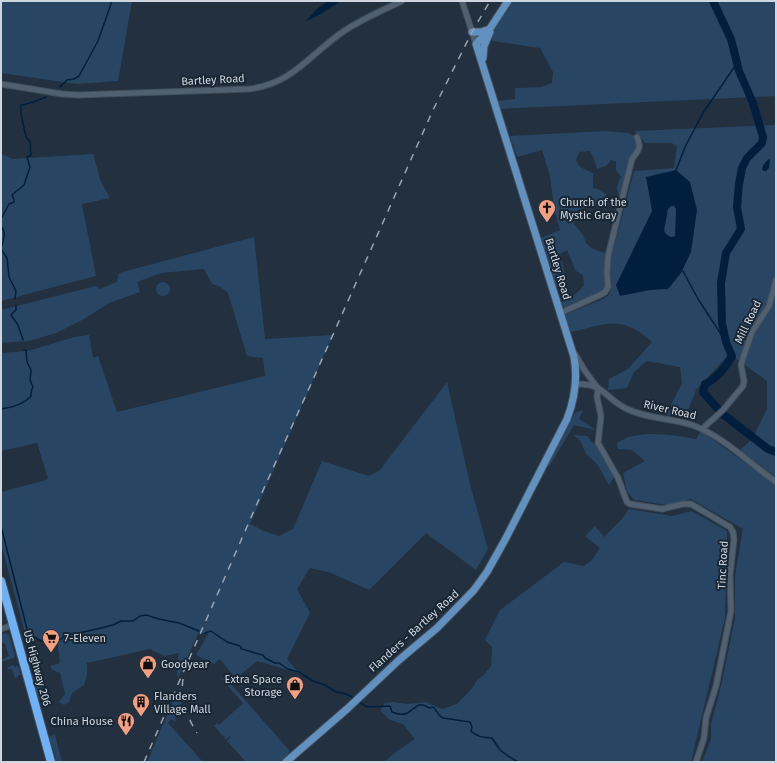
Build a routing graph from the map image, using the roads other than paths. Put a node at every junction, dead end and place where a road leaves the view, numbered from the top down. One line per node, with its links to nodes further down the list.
1 (402, 1): 8 (street, Bartley Road)
2 (462, 1): 5 (street, Bartley Road)
3 (508, 1): 4 (main road)
4 (491, 28): 5 (main road); 6 (main road); 7 (main road)
5 (472, 32): 6 (street, Bartley Road)
6 (476, 44): 7 (main road, Bartley Road)
7 (483, 64): 11 (main road, Bartley Road)
8 (1, 84)
9 (637, 137): 11 (street)
10 (776, 280): 15 (street, Mill Road)
11 (560, 313): 12 (main road, Bartley Road)
12 (572, 350): 13 (main road, Bartley Road); 14 (street, River Road)
13 (576, 384): 14 (street, River Road); 21 (main road, Flanders - Bartley Road)
14 (598, 388): 15 (street, River Road); 22 (street, Tinc Road)
15 (702, 429): 16 (street, River Road)
16 (776, 482)
17 (1, 581): 18 (highway, US Highway 206)
18 (13, 625): 19 (street); 20 (highway, US Highway 206)
19 (1, 629)
20 (51, 762)
21 (286, 762)
22 (696, 762)

